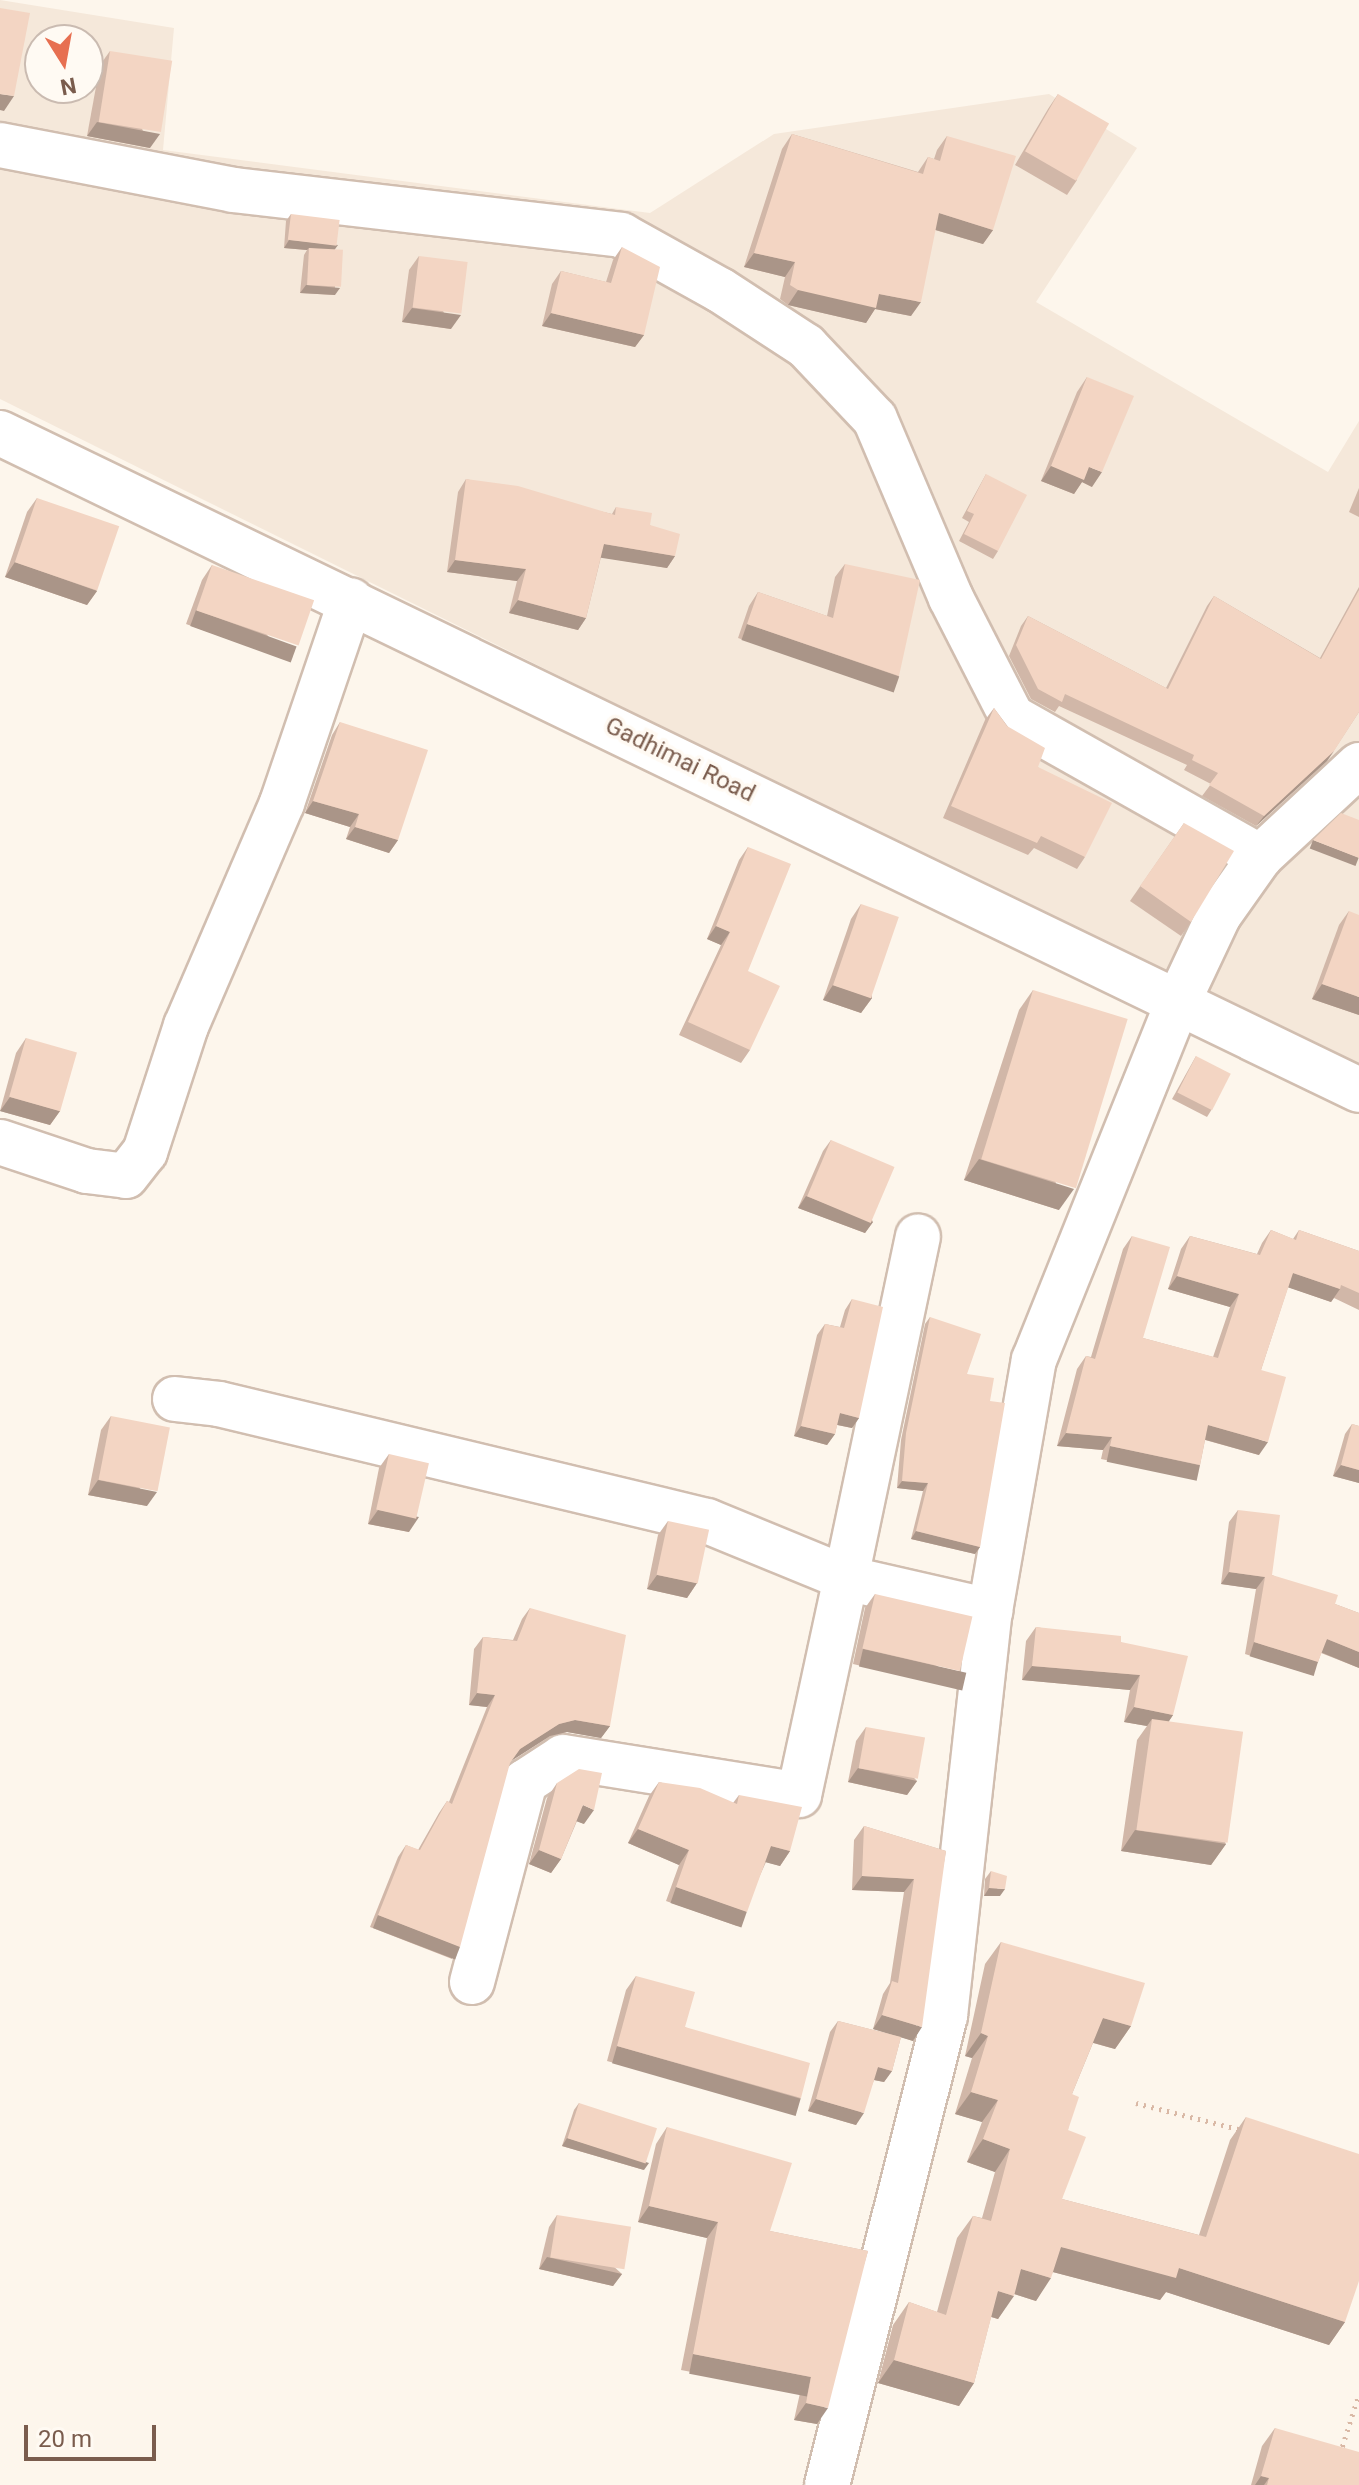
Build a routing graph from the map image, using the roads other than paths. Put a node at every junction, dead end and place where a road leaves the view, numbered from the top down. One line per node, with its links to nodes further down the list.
1 (0, 145): 5 (street)
2 (0, 433): 3 (street, Gadhimai Road)
3 (351, 600): 6 (street, Gadhimai Road); 8 (street)
4 (1359, 765): 5 (street)
5 (1260, 857): 6 (street)
6 (1178, 1002): 7 (street, Gadhimai Road); 12 (street)
7 (1359, 1090)
8 (0, 1142)
9 (918, 1236): 11 (street)
10 (175, 1399): 11 (street)
11 (846, 1578): 12 (street); 13 (street)
12 (990, 1611): 14 (street)
13 (472, 1982)
14 (827, 2485)

